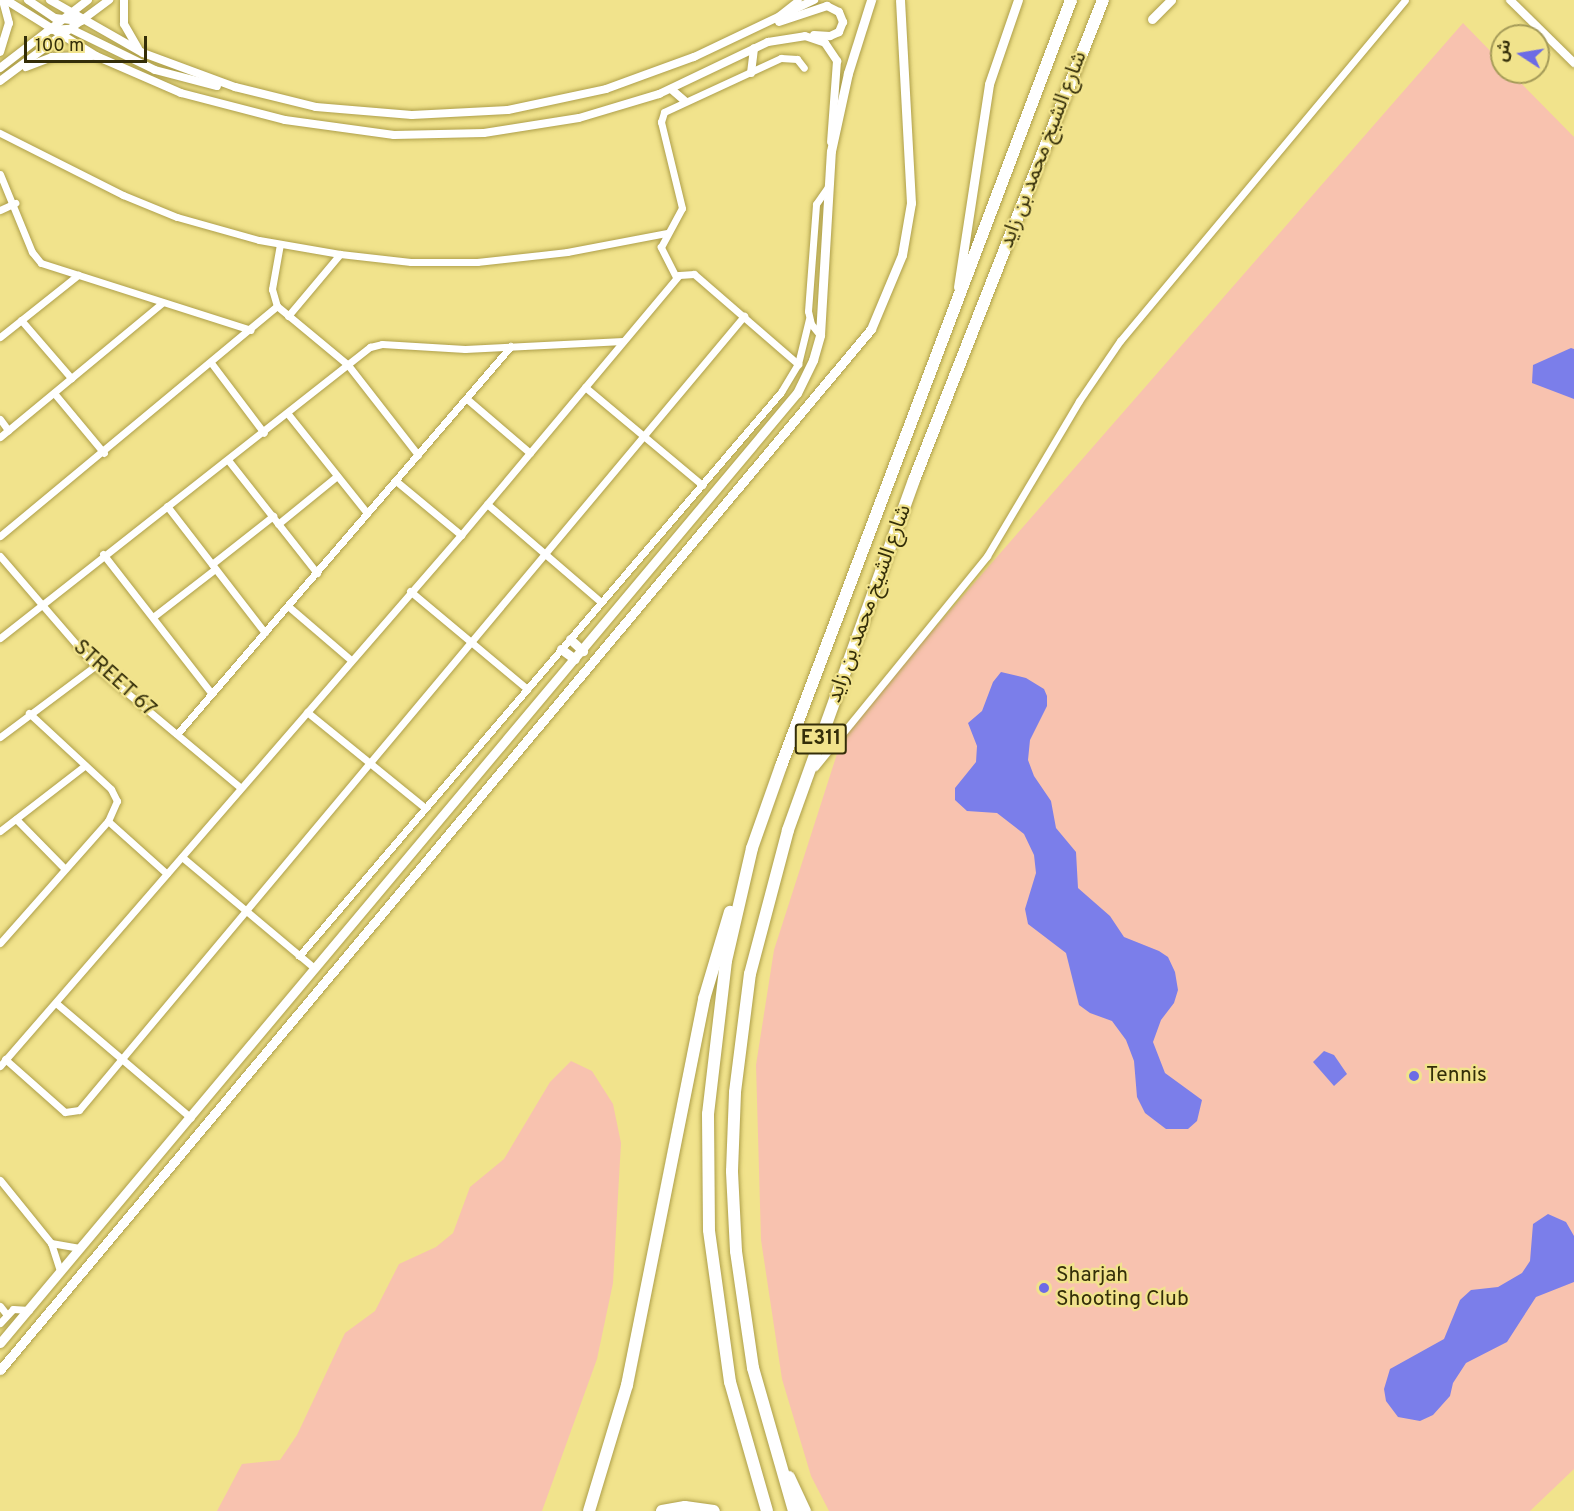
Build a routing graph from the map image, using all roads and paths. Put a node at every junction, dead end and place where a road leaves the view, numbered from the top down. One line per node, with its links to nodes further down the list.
1 (4, 0): 17 (street); 23 (street)
2 (28, 0): 20 (street)
3 (50, 0): 18 (street)
4 (87, 0): 18 (street)
5 (109, 0): 21 (street)
6 (124, 0): 29 (street)
7 (798, 0): 22 (street)
8 (814, 0): 22 (street)
9 (871, 0): 41 (main road)
10 (900, 0): 145 (main road)
11 (1018, 0): 51 (main road)
12 (1071, 0): 51 (highway, شارع الشيخ محمد بن زايد / E311)
13 (1103, 0): 117 (highway, شارع الشيخ محمد بن زايد / E311)
14 (1171, 0): 19 (main road)
15 (1405, 0): 117 (street)
16 (1510, 0): 31 (street)
17 (4, 9): 28 (street)
18 (70, 13): 20 (street); 21 (street)
19 (1152, 19)
20 (61, 20): 21 (street); 23 (street)
21 (82, 21): 24 (street); 29 (street)
22 (772, 22): 25 (street); 37 (street)
23 (49, 30): 24 (street); 26 (street); 32 (street)
24 (71, 30): 26 (street); 37 (street)
25 (805, 36): 27 (street); 41 (street)
26 (61, 37): 30 (street); 34 (street)
27 (754, 48): 35 (street); 38 (street)
28 (0, 52)
29 (143, 52): 37 (street)
30 (96, 56): 34 (street); 38 (street)
31 (1574, 63)
32 (0, 68)
33 (804, 68): 35 (street)
34 (12, 72): 36 (street)
35 (750, 73): 39 (street)
36 (0, 81)
37 (235, 87)
38 (671, 89): 39 (street)
39 (685, 101): 46 (street)
40 (0, 133): 47 (street)
41 (831, 152): 43 (main road)
42 (0, 174): 44 (street)
43 (828, 187): 56 (street); 59 (main road)
44 (15, 203): 45 (street); 49 (street)
45 (0, 210)
46 (667, 233): 48 (street); 50 (street)
47 (280, 244): 48 (street); 53 (street)
48 (340, 254): 54 (street)
49 (78, 275): 52 (street); 57 (street)
50 (676, 277): 55 (street); 61 (street)
51 (958, 300): 123 (highway, شارع الشيخ محمد بن زايد / E311)
52 (162, 303): 58 (street); 66 (street)
53 (277, 306): 54 (street); 58 (street)
54 (288, 316): 65 (street)
55 (744, 316): 64 (street); 74 (street)
56 (809, 319): 59 (street); 64 (street)
57 (21, 320): 60 (street); 66 (street)
58 (251, 330): 63 (street)
59 (820, 335): 105 (main road)
60 (0, 337)
61 (623, 341): 62 (street); 67 (street)
62 (511, 346): 65 (street); 69 (street)
63 (212, 364): 73 (street); 76 (street)
64 (798, 364): 82 (street)
65 (348, 365): 70 (street); 78 (street)
66 (71, 378): 68 (street)
67 (585, 387): 74 (street); 77 (street)
68 (54, 393): 72 (street); 76 (street)
69 (467, 399): 77 (street); 78 (street)
70 (288, 414): 73 (street); 80 (street)
71 (0, 419): 72 (street)
72 (8, 430): 75 (street)
73 (264, 433): 79 (street)
74 (644, 436): 82 (street); 91 (street)
75 (0, 437)
76 (104, 453): 89 (street)
77 (530, 453): 83 (street)
78 (418, 455): 81 (street)
79 (228, 460): 84 (street); 86 (street)
80 (337, 476): 85 (street); 87 (street)
81 (396, 481): 85 (street); 88 (street)
82 (702, 485): 96 (street)
83 (487, 504): 88 (street); 91 (street)
84 (167, 506): 90 (street); 93 (street)
85 (367, 513): 94 (street)
86 (273, 516): 87 (street); 93 (street)
87 (279, 524): 94 (street)
88 (461, 535): 95 (street)
89 (0, 536)
90 (103, 554): 97 (street); 99 (street)
91 (546, 555): 96 (street); 103 (street)
92 (0, 556): 97 (street, STREET 67)
93 (213, 567): 99 (street); 100 (street)
94 (317, 573): 98 (street)
95 (410, 591): 103 (street); 107 (street)
96 (602, 602): 102 (street)
97 (40, 605): 101 (street); 108 (street, STREET 67)
98 (288, 606): 100 (street); 107 (street)
99 (153, 617): 110 (street)
100 (265, 633): 110 (street)
101 (0, 638)
102 (570, 639): 104 (street); 105 (main road)
103 (472, 642): 109 (street); 115 (street)
104 (561, 649): 106 (main road); 109 (street)
105 (583, 651): 106 (main road)
106 (575, 659): 130 (main road)
107 (351, 660): 111 (street)
108 (95, 666): 112 (street); 113 (street, STREET 67)
109 (527, 689): 119 (street)
110 (212, 693): 113 (street)
111 (307, 712): 115 (street); 118 (street)
112 (29, 713): 114 (street); 116 (street)
113 (177, 734): 118 (street, STREET 67)
114 (0, 737)
115 (370, 762): 119 (street); 127 (street)
116 (84, 766): 120 (street); 121 (street)
117 (808, 775): 146 (highway, شارع الشيخ محمد بن زايد / E311)
118 (241, 788): 124 (street)
119 (425, 808): 129 (street)
120 (16, 819): 122 (street); 125 (street)
121 (108, 821): 125 (street); 126 (street)
122 (0, 831)
123 (752, 848): 147 (highway); 150 (highway, شارع الشيخ محمد بن زايد / E311)
124 (182, 857): 126 (street); 127 (street)
125 (64, 868): 128 (street)
126 (167, 874): 131 (street)
127 (245, 910): 129 (street); 133 (street)
128 (0, 943)
129 (299, 956): 130 (street)
130 (313, 967): 135 (main road)
131 (56, 1003): 132 (street); 133 (street)
132 (5, 1059): 133 (street); 134 (street)
133 (122, 1060): 135 (street)
134 (0, 1066)
135 (192, 1119): 138 (main road)
136 (0, 1180): 137 (street)
137 (51, 1243): 138 (street); 139 (street)
138 (83, 1247): 139 (main road)
139 (59, 1275): 141 (main road)
140 (0, 1306): 142 (street)
141 (29, 1310): 142 (street); 144 (main road)
142 (7, 1315): 143 (street)
143 (0, 1323)
144 (0, 1343)
145 (0, 1370)
146 (772, 1446): 151 (highway, شارع الشيخ محمد بن زايد / E311); 152 (highway)
147 (589, 1511)
148 (662, 1511): 149 (highway)
149 (714, 1511)
150 (767, 1511)
151 (794, 1511)
152 (805, 1511)

